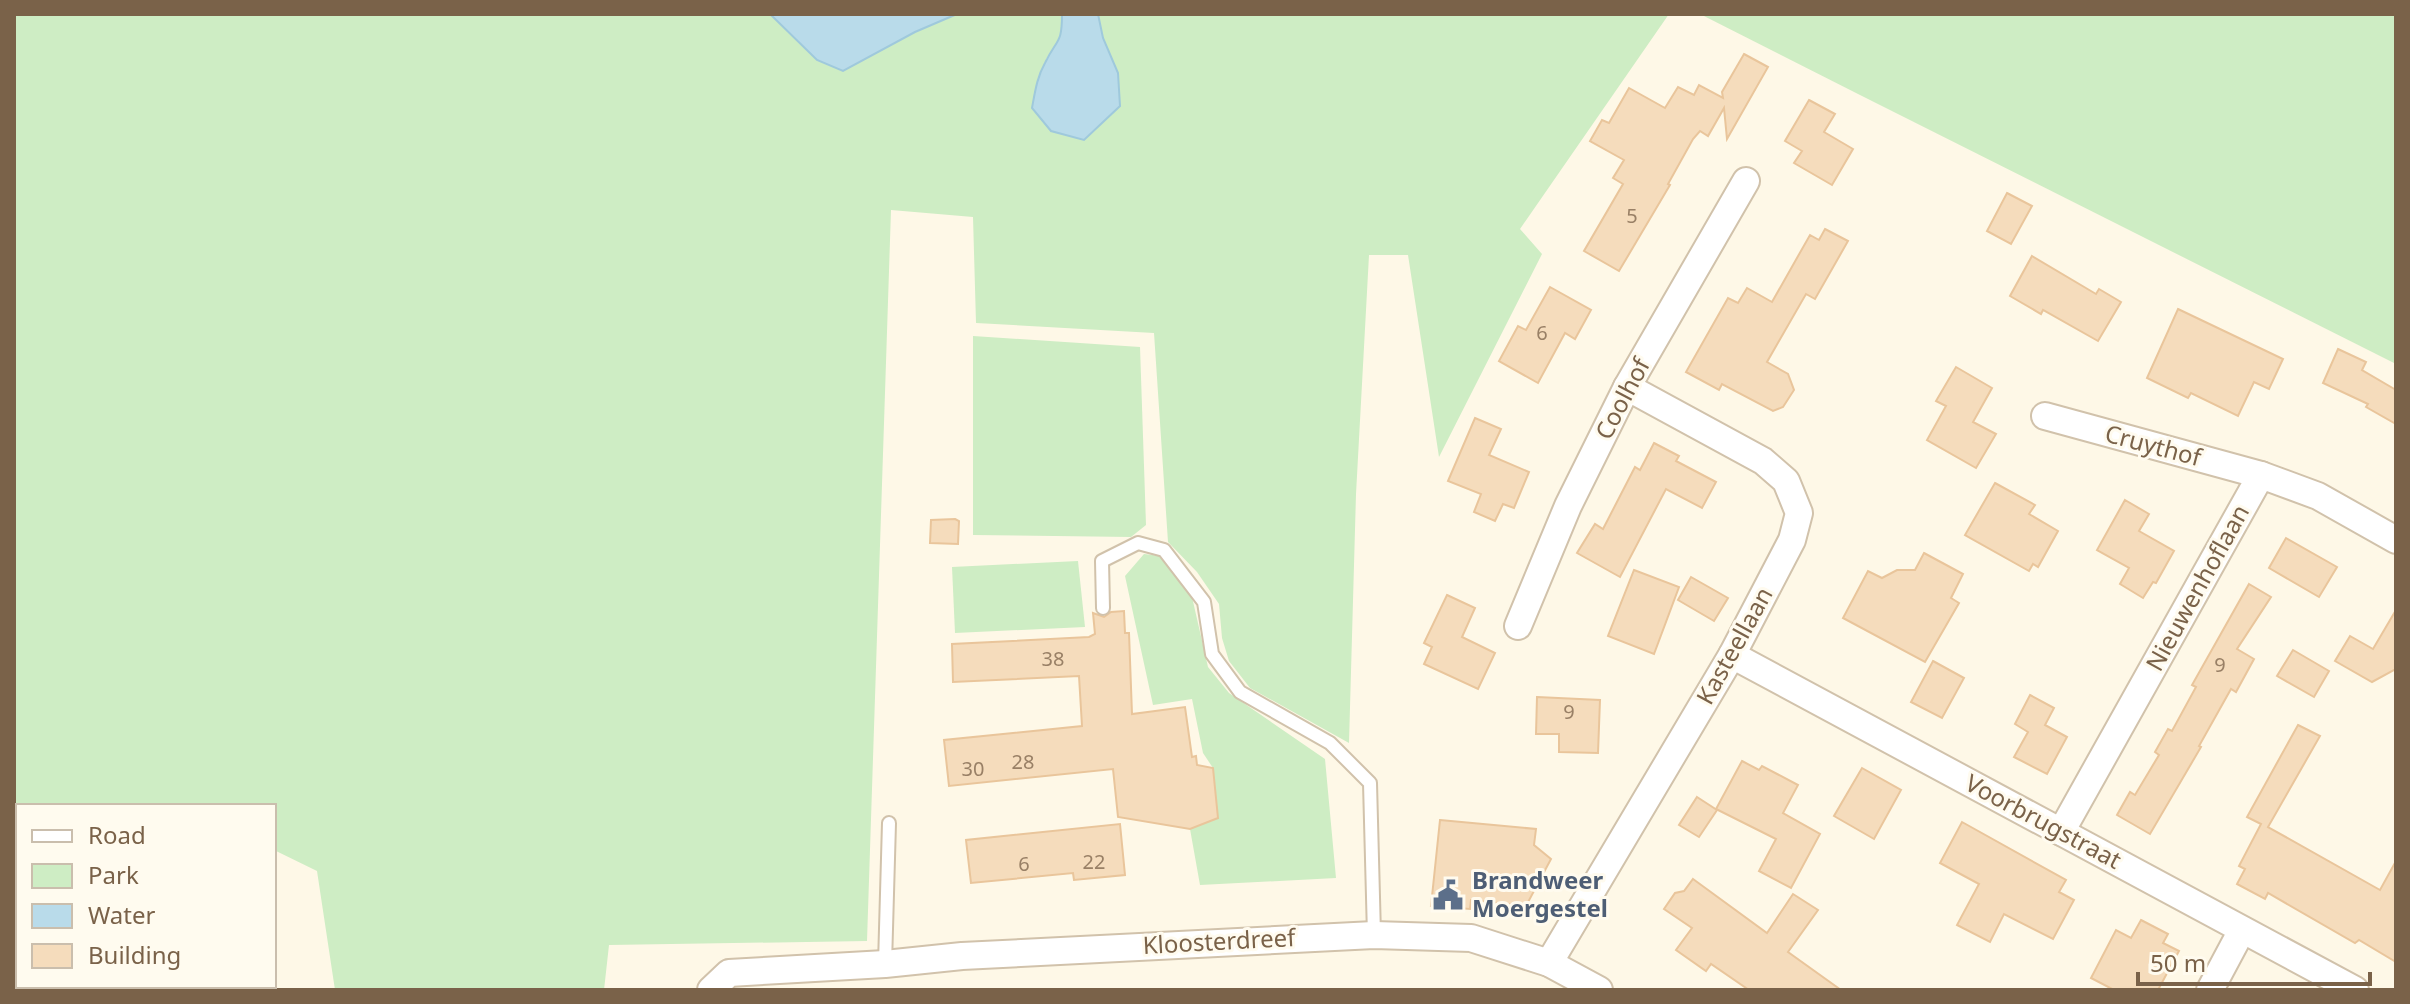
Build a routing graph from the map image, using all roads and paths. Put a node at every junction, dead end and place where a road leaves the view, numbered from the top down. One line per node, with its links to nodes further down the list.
1 (1746, 181): 2 (street, Coolhof)
2 (1627, 387): 7 (street, Coolhof); 8 (street, Kasteellaan)
3 (2045, 416): 4 (street, Cruythof)
4 (2261, 475): 5 (street); 10 (street, Nieuwenhoflaan)
5 (2396, 540)
6 (1103, 608): 12 (lane)
7 (1518, 626)
8 (1732, 655): 10 (street, Voorbrugstraat); 13 (street, Kasteellaan)
9 (889, 823): 14 (lane)
10 (2061, 832): 11 (street, Voorbrugstraat)
11 (2242, 930): 17 (street); 18 (street, Voorbrugstraat)
12 (1374, 935): 13 (street, Kloosterdreef); 14 (street, Kloosterdreef)
13 (1549, 963): 16 (street, Kloosterdreef)
14 (885, 964): 15 (street, Kloosterdreef)
15 (711, 990)
16 (1599, 990)
17 (2210, 990)
18 (2355, 990)

